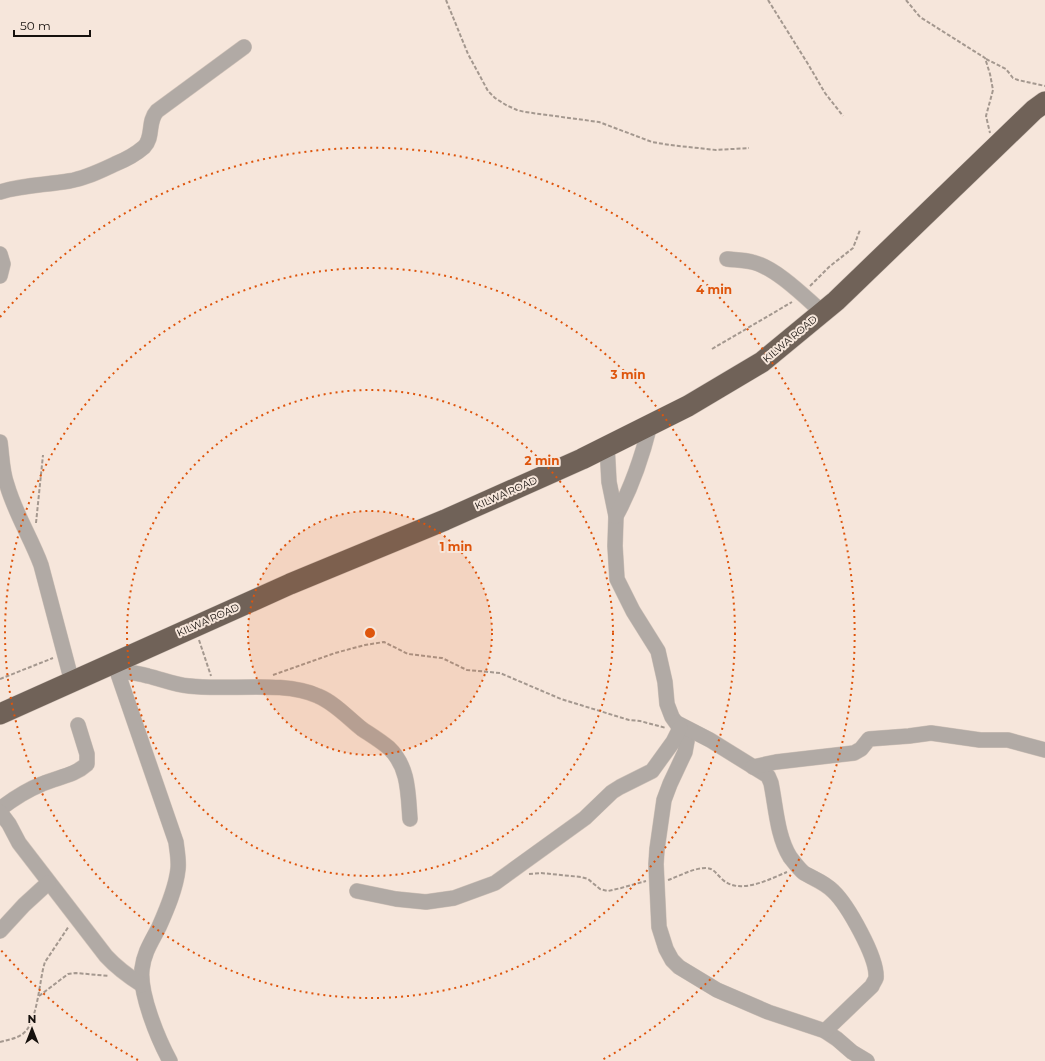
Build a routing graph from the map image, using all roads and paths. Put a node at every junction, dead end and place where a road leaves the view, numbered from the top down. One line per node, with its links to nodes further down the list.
1 (446, 0): 9 (path)
2 (768, 0): 8 (path)
3 (906, 0): 5 (path)
4 (244, 47): 11 (street)
5 (985, 58): 6 (path); 10 (path)
6 (1045, 86)
7 (1045, 102): 10 (highway, KILWA ROAD)
8 (843, 116)
9 (749, 148)
10 (989, 154): 17 (highway, KILWA ROAD)
11 (0, 192)
12 (860, 230): 16 (path)
13 (0, 254): 15 (street)
14 (727, 259): 16 (street)
15 (0, 276)
16 (802, 294): 17 (street); 18 (path)
17 (822, 312): 19 (highway, KILWA ROAD)
18 (712, 349)
19 (650, 425): 21 (highway, KILWA ROAD); 23 (street)
20 (0, 442): 24 (street)
21 (606, 446): 23 (street); 25 (highway, KILWA ROAD)
22 (43, 455): 24 (path)
23 (616, 516): 34 (street)
24 (32, 542): 26 (street)
25 (190, 628): 27 (highway, KILWA ROAD); 31 (path)
26 (65, 653): 29 (path); 30 (street)
27 (114, 668): 30 (highway, KILWA ROAD); 31 (street); 47 (street)
28 (270, 676): 34 (path)
29 (0, 679)
30 (72, 682): 32 (highway, KILWA ROAD)
31 (215, 688): 38 (street)
32 (0, 714)
33 (78, 725): 37 (street)
34 (678, 727): 36 (street); 40 (street); 41 (street)
35 (1045, 750): 36 (street)
36 (753, 767): 39 (street)
37 (0, 811): 42 (street)
38 (410, 819)
39 (800, 870): 41 (path); 49 (street)
40 (506, 875): 41 (path); 43 (street)
41 (657, 881): 49 (street)
42 (48, 883): 44 (street); 45 (street)
43 (357, 891)
44 (75, 917): 46 (street); 48 (path)
45 (0, 931)
46 (128, 976): 47 (street); 48 (path)
47 (142, 985): 51 (street)
48 (38, 997): 50 (path)
49 (825, 1031): 52 (street)
50 (0, 1042)
51 (170, 1061)
52 (867, 1061)

